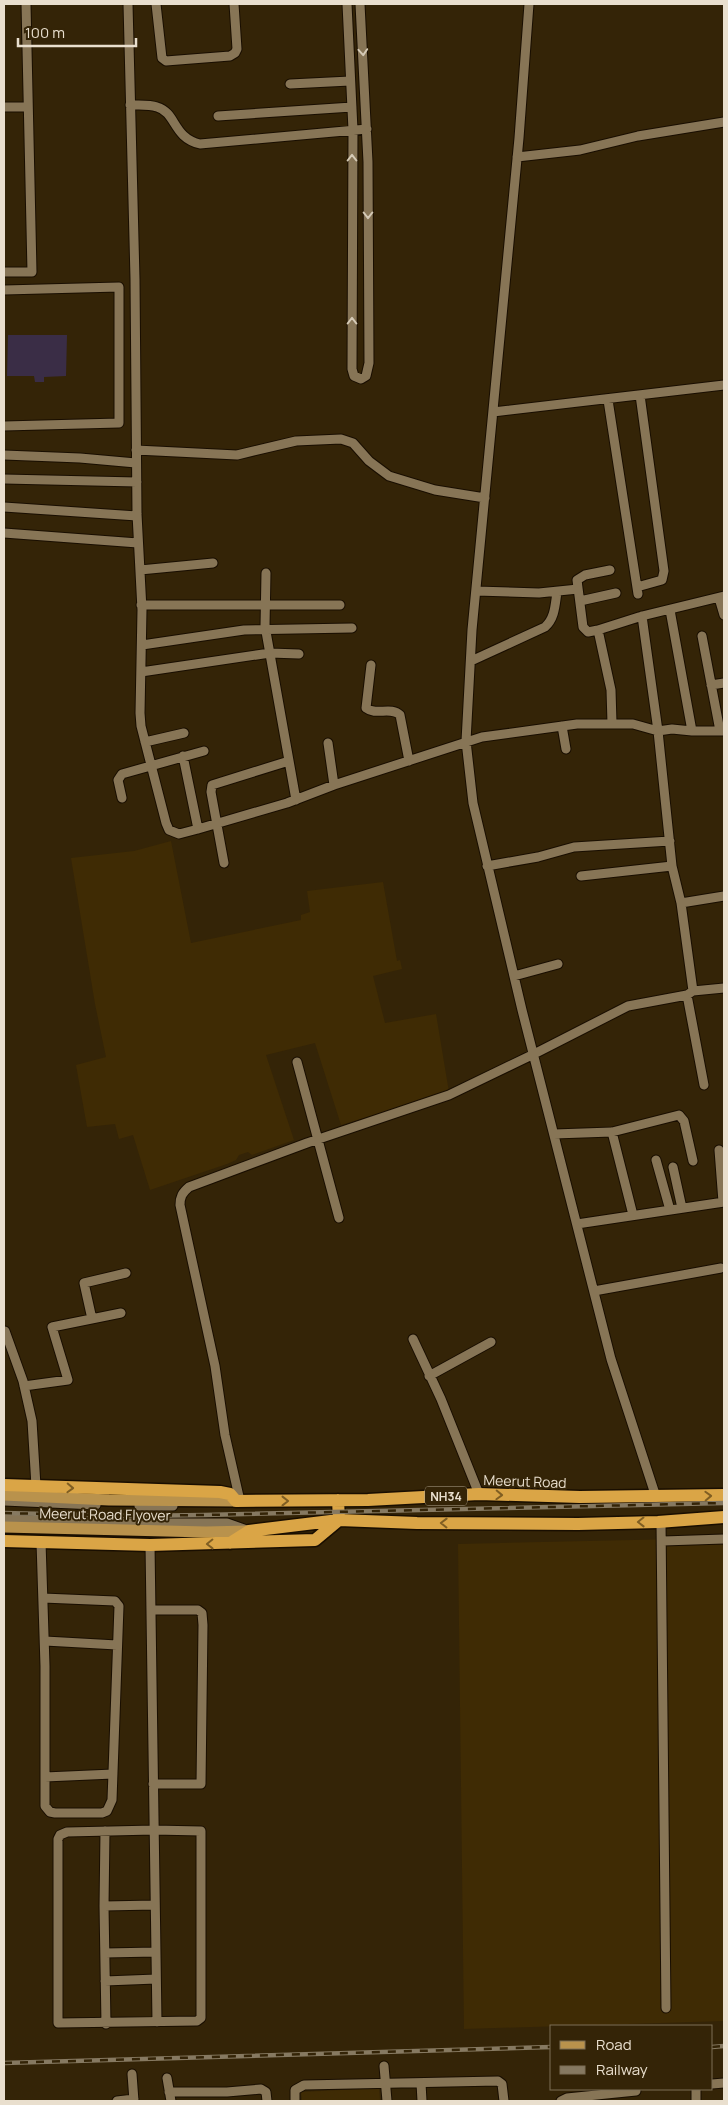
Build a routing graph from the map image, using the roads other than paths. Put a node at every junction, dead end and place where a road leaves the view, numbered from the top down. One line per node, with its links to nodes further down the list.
1 (26, 4): 13 (street)
2 (128, 4): 10 (street)
3 (156, 4): 4 (street)
4 (234, 4)
5 (347, 4): 8 (street)
6 (360, 4): 16 (street, one-way to 16)
7 (529, 4): 18 (street)
8 (350, 81): 9 (street); 12 (street)
9 (290, 84)
10 (130, 105): 17 (street); 28 (street)
11 (4, 107): 13 (street)
12 (352, 107): 14 (street); 17 (street)
13 (28, 108): 21 (street)
14 (218, 116)
15 (724, 122): 18 (street)
16 (367, 129): 17 (street); 20 (street, one-way to 20)
17 (352, 130): 19 (street, one-way to 17)
18 (517, 157): 26 (street)
19 (352, 233): 20 (street); 20 (street, one-way to 19)
20 (368, 234)
21 (4, 272)
22 (4, 290): 27 (street)
23 (724, 385): 24 (street)
24 (640, 395): 25 (street); 25 (street)
25 (608, 400): 26 (street)
26 (493, 412): 33 (street)
27 (4, 426)
28 (136, 450): 30 (street); 33 (street)
29 (4, 455): 30 (street)
30 (136, 463): 32 (street)
31 (4, 479): 32 (street)
32 (137, 482): 35 (street)
33 (485, 498): 43 (street)
34 (4, 507): 35 (street)
35 (137, 516): 37 (street)
36 (4, 533): 37 (street)
37 (138, 543): 39 (street)
38 (213, 563): 39 (street)
39 (140, 570): 48 (street)
40 (610, 570): 42 (street)
41 (266, 574): 49 (street)
42 (578, 589): 44 (street); 47 (street)
43 (476, 591): 44 (street); 61 (street)
44 (557, 592): 61 (street)
45 (616, 593): 47 (street)
46 (722, 597): 51 (street); 52 (street)
47 (580, 601): 56 (street)
48 (141, 605): 49 (street); 58 (street)
49 (265, 605): 50 (street); 54 (street)
50 (340, 605)
51 (670, 610): 53 (street); 70 (street)
52 (724, 615)
53 (642, 616): 56 (street); 68 (street)
54 (266, 628): 55 (street); 58 (street); 59 (street)
55 (352, 628)
56 (598, 630): 66 (street)
57 (702, 636): 65 (street)
58 (142, 645): 63 (street)
59 (270, 653): 60 (street); 63 (street); 78 (street)
60 (299, 654)
61 (471, 660): 72 (street)
62 (371, 666): 79 (street)
63 (141, 672): 73 (street)
64 (724, 683): 65 (street)
65 (711, 685): 69 (street)
66 (612, 723): 67 (street); 68 (street)
67 (562, 726): 72 (street); 75 (street)
68 (658, 731): 70 (street); 86 (street)
69 (722, 731): 70 (street)
70 (692, 732)
71 (184, 733): 73 (street)
72 (466, 741): 79 (street); 88 (street)
73 (145, 742): 80 (street)
74 (328, 743): 81 (street)
75 (566, 749)
76 (204, 751): 77 (street)
77 (183, 756): 80 (street); 85 (street)
78 (289, 761): 83 (street); 84 (street)
79 (409, 761): 81 (street)
80 (151, 765): 82 (street); 85 (street)
81 (334, 785): 83 (street)
82 (122, 798)
83 (296, 800): 84 (street)
84 (216, 824): 85 (street); 87 (street)
85 (198, 829)
86 (670, 841): 88 (street); 89 (street)
87 (224, 862)
88 (487, 866): 94 (street)
89 (672, 866): 90 (street); 92 (street)
90 (581, 876)
91 (724, 896): 92 (street)
92 (681, 903): 96 (street)
93 (558, 964): 94 (street)
94 (514, 976): 97 (street)
95 (724, 988): 96 (street)
96 (690, 993): 97 (street); 99 (street)
97 (534, 1054): 101 (street); 102 (street)
98 (297, 1062): 102 (street)
99 (704, 1085)
100 (612, 1132): 101 (street); 105 (street); 110 (street)
101 (554, 1134): 112 (street)
102 (318, 1139): 111 (street); 131 (street)
103 (720, 1150): 107 (street)
104 (656, 1160): 109 (street)
105 (692, 1161)
106 (674, 1167): 108 (street)
107 (724, 1202): 108 (street)
108 (682, 1208): 109 (street)
109 (670, 1210): 110 (street)
110 (632, 1215): 112 (street)
111 (339, 1218)
112 (577, 1224): 115 (street)
113 (721, 1268): 115 (street)
114 (126, 1274): 117 (street)
115 (594, 1291): 128 (street)
116 (121, 1313): 117 (street)
117 (92, 1319): 122 (street)
118 (5, 1331): 122 (street)
119 (413, 1339): 121 (street)
120 (491, 1342): 121 (street)
121 (429, 1376): 125 (street)
122 (24, 1386): 124 (street)
123 (4, 1485): 124 (highway)
124 (36, 1486): 131 (highway, one-way to 131)
125 (479, 1494): 128 (highway, Meerut Road / NH34, one-way to 128); 129 (highway, Meerut Road / NH34)
126 (4, 1495): 131 (main road, Meerut Road Flyover / NH34)
127 (724, 1495): 128 (highway, Meerut Road / NH34, one-way to 127)
128 (656, 1497)
129 (338, 1500): 131 (highway, Meerut Road / NH34, one-way to 129); 134 (highway)
130 (4, 1501): 131 (street)
131 (238, 1501)
132 (724, 1516): 135 (highway, NH34)
133 (4, 1519): 137 (street)
134 (339, 1520): 135 (highway, NH34, one-way to 134); 137 (highway, NH34); 143 (highway)
135 (661, 1522): 139 (street)
136 (4, 1527): 137 (main road, Meerut Road Flyover / NH34)
137 (249, 1531): 143 (highway)
138 (724, 1539): 139 (street)
139 (663, 1541): 159 (street)
140 (4, 1542): 141 (highway)
141 (41, 1542): 142 (highway); 144 (street)
142 (150, 1544): 143 (highway, one-way to 142); 145 (street)
143 (230, 1544)
144 (43, 1598): 146 (street); 147 (street)
145 (151, 1610): 150 (street); 150 (street)
146 (45, 1641): 147 (street); 149 (street)
147 (117, 1645): 148 (street)
148 (113, 1774): 149 (street); 149 (street)
149 (45, 1777)
150 (153, 1784): 151 (street)
151 (154, 1830): 152 (street); 153 (street); 160 (street)
152 (105, 1831): 154 (street); 161 (street)
153 (155, 1905): 154 (street); 155 (street)
154 (104, 1906): 156 (street)
155 (156, 1952): 156 (street); 157 (street)
156 (105, 1953): 158 (street)
157 (156, 1979): 158 (street); 160 (street)
158 (105, 1981): 161 (street)
159 (666, 2008)
160 (157, 2022): 161 (street)
161 (106, 2024)
162 (384, 2066): 166 (street)
163 (132, 2074): 170 (street)
164 (167, 2078): 169 (street)
165 (421, 2083): 166 (street); 175 (street); 176 (street)
166 (386, 2084): 173 (street); 174 (street)
167 (636, 2090): 177 (street); 178 (street)
168 (228, 2096): 169 (street); 172 (street)
169 (170, 2097)
170 (134, 2100): 171 (street)
171 (117, 2101)
172 (267, 2101)
173 (295, 2101)
174 (388, 2101)
175 (422, 2101)
176 (504, 2101)
177 (561, 2101)
178 (633, 2101)

